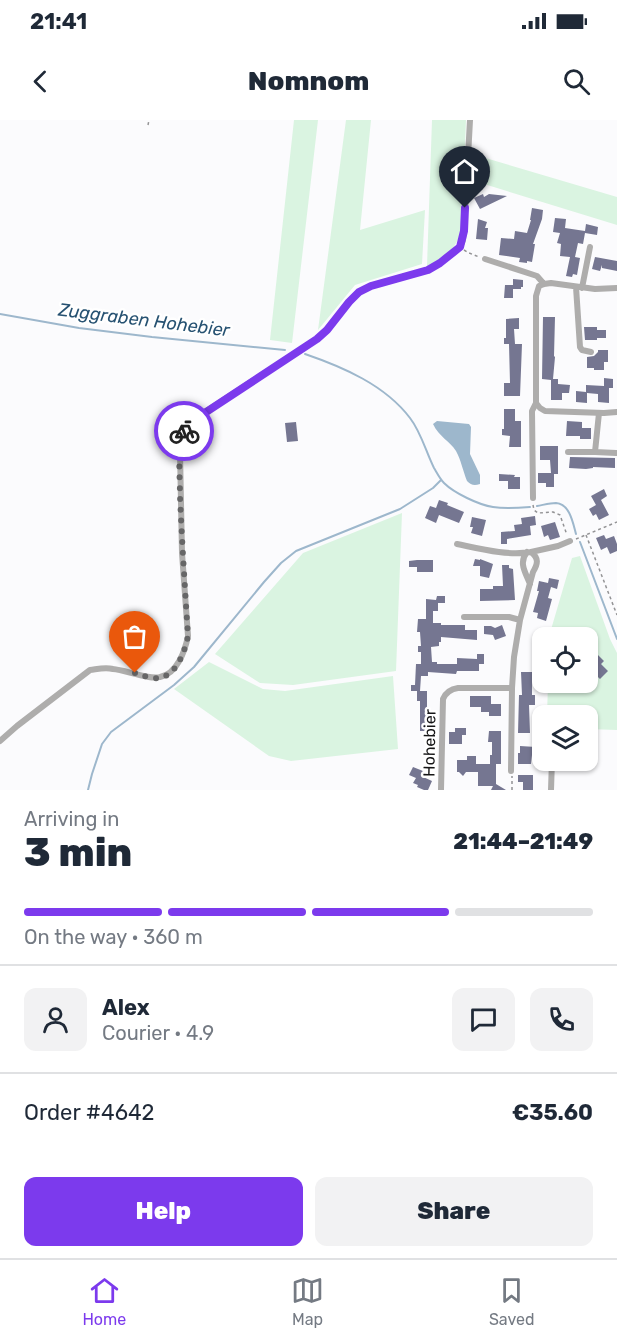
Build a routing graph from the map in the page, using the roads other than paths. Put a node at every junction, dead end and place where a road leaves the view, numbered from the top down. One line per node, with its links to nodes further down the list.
1 (470, 120): 22 (street)
2 (590, 247): 5 (street)
3 (485, 259): 4 (street)
4 (544, 284): 5 (street); 8 (street)
5 (579, 287): 6 (street); 7 (street)
6 (617, 288)
7 (591, 352)
8 (536, 403): 10 (street); 14 (street)
9 (617, 412): 10 (street)
10 (598, 413): 12 (street)
11 (568, 452): 12 (street)
12 (595, 452): 13 (street)
13 (616, 453)
14 (533, 498)
15 (570, 541): 17 (street)
16 (457, 544): 17 (street)
17 (529, 552): 18 (street); 18 (street)
18 (530, 584): 20 (street)
19 (464, 617): 20 (street)
20 (520, 620): 21 (street)
21 (512, 688): 23 (street); 25 (street, Hohebier)
22 (0, 741)
23 (511, 771)
24 (552, 771): 26 (street)
25 (441, 790)
26 (551, 790)

